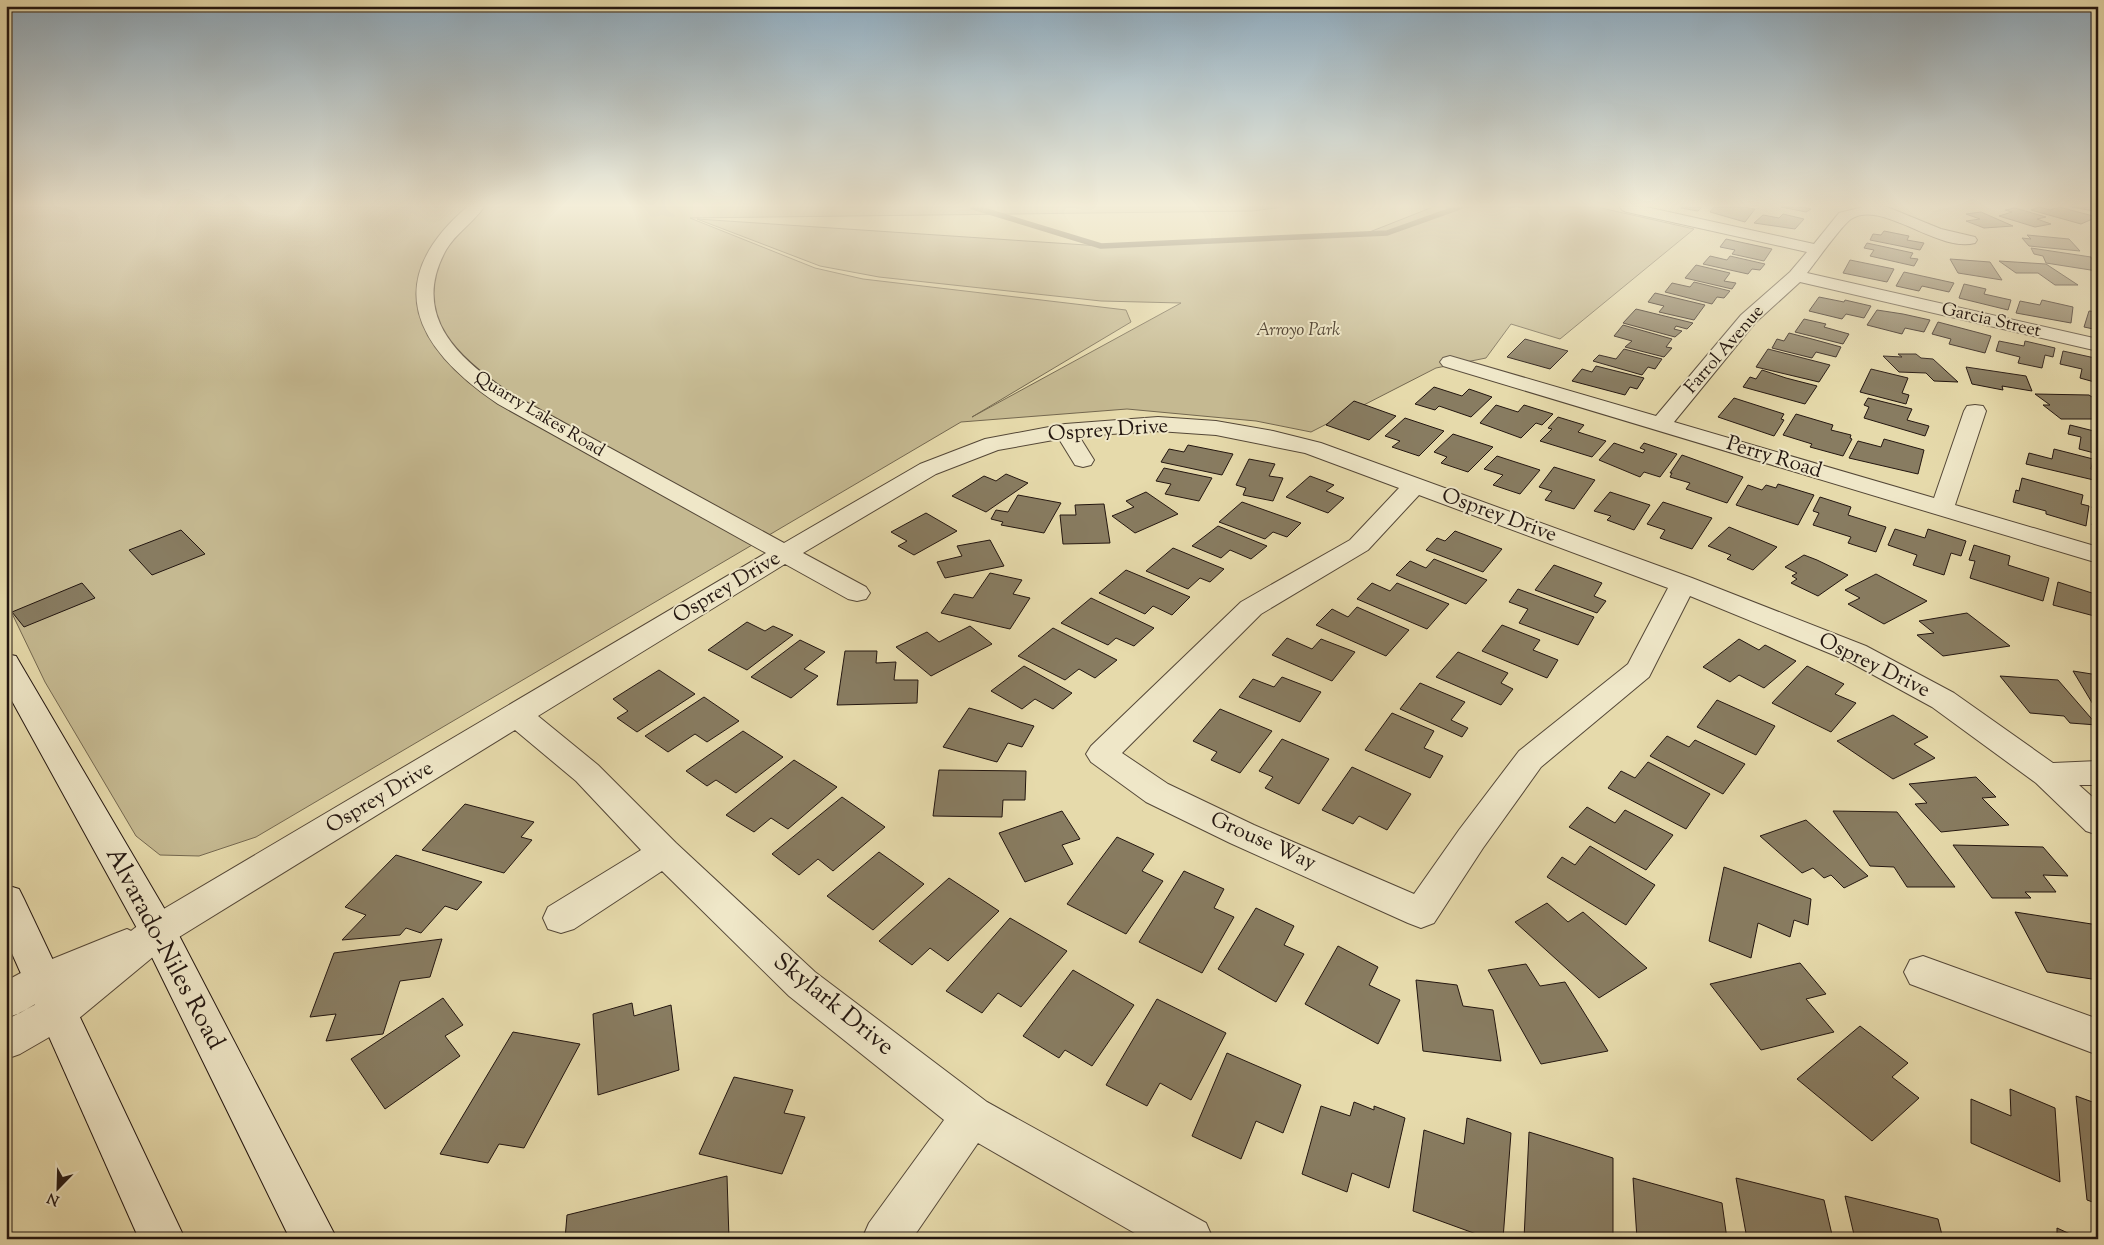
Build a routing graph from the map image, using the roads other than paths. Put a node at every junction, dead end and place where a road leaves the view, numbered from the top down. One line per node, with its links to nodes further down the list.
1 (430, 265): 12 (street, Quarry Lakes Road)
2 (1804, 265): 3 (street, Farrol Avenue)
3 (1796, 276): 4 (street, Garcia Street); 7 (street, Farrol Avenue)
4 (2098, 345)
5 (1450, 362): 7 (street, Perry Road)
6 (1975, 411): 11 (street)
7 (1661, 424): 11 (street, Perry Road)
8 (1065, 431): 9 (street); 10 (street, Osprey Drive); 12 (street, Osprey Drive)
9 (1083, 460)
10 (1415, 485): 14 (street, Osprey Drive); 14 (street, Grouse Way)
11 (1942, 509): 13 (street, Perry Road)
12 (785, 553): 15 (street, Quarry Lakes Road); 17 (street, Osprey Drive)
13 (2098, 555)
14 (1683, 584): 19 (street, Osprey Drive)
15 (857, 593)
16 (6, 663): 24 (street, Alvarado-Niles Road)
17 (517, 715): 21 (street, Skylark Drive); 24 (street, Osprey Drive)
18 (2098, 773): 19 (street)
19 (2047, 776): 20 (street, Osprey Drive)
20 (2098, 822)
21 (664, 852): 23 (street); 30 (street, Skylark Drive)
22 (6, 899): 26 (street)
23 (561, 918)
24 (158, 931): 26 (street, Osprey Drive); 32 (street, Alvarado-Niles Road)
25 (1923, 972): 28 (street)
26 (50, 996): 27 (street); 29 (street); 31 (street)
27 (6, 1001)
28 (2098, 1037)
29 (6, 1041)
30 (972, 1116): 33 (street); 34 (street, Skylark Drive)
31 (162, 1239)
32 (314, 1239)
33 (885, 1239)
34 (1190, 1239)

